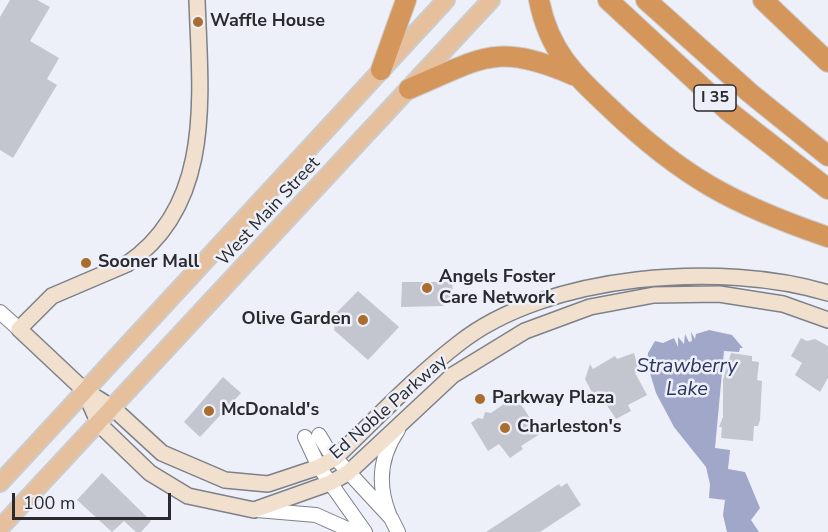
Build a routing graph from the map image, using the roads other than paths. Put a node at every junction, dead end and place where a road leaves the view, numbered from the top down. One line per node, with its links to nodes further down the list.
1 (197, 0): 19 (main road)
2 (406, 0): 10 (highway)
3 (446, 0): 10 (main road, West Main Street)
4 (491, 0): 12 (main road, West Main Street)
5 (539, 0): 11 (highway)
6 (608, 0): 14 (highway, I 35)
7 (646, 0): 13 (highway, I 35)
8 (763, 0): 9 (highway)
9 (828, 62)
10 (381, 70): 20 (main road, West Main Street)
11 (577, 76): 12 (highway); 15 (highway)
12 (409, 89): 21 (main road, West Main Street)
13 (828, 156)
14 (828, 189)
15 (828, 237)
16 (828, 293): 26 (main road, Ed Noble Parkway)
17 (0, 312): 19 (street, Ed Noble Parkway)
18 (828, 320): 22 (main road, Ed Noble Parkway)
19 (19, 329): 20 (main road, Ed Noble Parkway)
20 (84, 390): 21 (main road, Ed Noble Parkway); 23 (main road, Ed Noble Parkway); 29 (main road, West Main Street)
21 (113, 408): 23 (main road, West Main Street); 27 (main road, Ed Noble Parkway)
22 (404, 420): 28 (main road, Ed Noble Parkway); 32 (street)
23 (99, 424): 31 (main road, Ed Noble Parkway); 33 (main road, West Main Street)
24 (319, 435): 26 (street)
25 (305, 437): 27 (street)
26 (335, 458): 27 (main road, Ed Noble Parkway); 28 (street)
27 (320, 467): 30 (street)
28 (348, 473): 30 (main road, Ed Noble Parkway); 32 (street)
29 (0, 483)
30 (330, 483): 31 (main road, Ed Noble Parkway); 35 (street)
31 (255, 510): 34 (street)
32 (391, 519): 36 (street)
33 (0, 528)
34 (354, 532)
35 (365, 532)
36 (398, 532)

